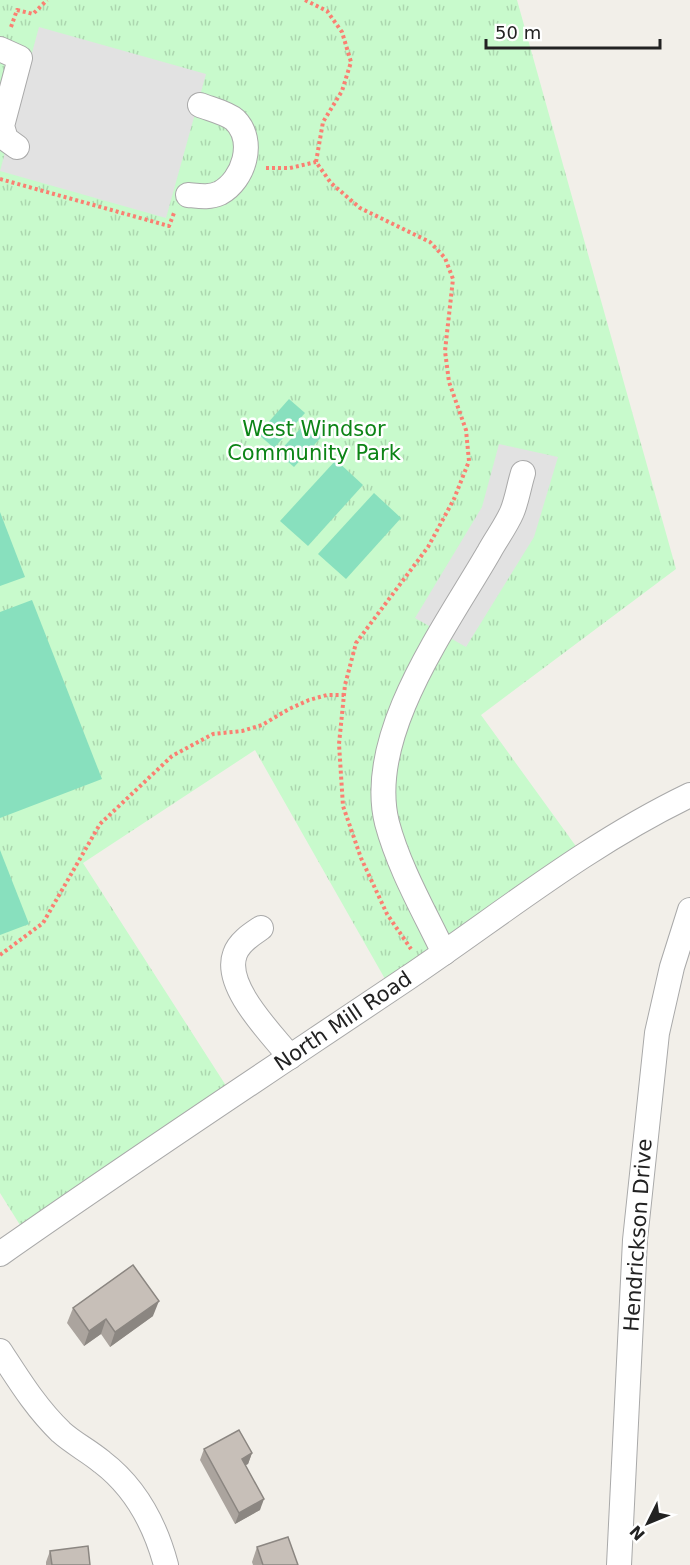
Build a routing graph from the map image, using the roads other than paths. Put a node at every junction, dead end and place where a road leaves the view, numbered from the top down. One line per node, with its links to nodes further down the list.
1 (0, 49): 3 (street)
2 (200, 105): 4 (street)
3 (17, 147)
4 (188, 195)
5 (523, 473): 9 (street)
6 (690, 795): 9 (street, North Mill Road)
7 (690, 910): 14 (street, Hendrickson Drive)
8 (261, 928): 10 (street)
9 (444, 953): 10 (street, North Mill Road)
10 (290, 1056): 11 (street, North Mill Road)
11 (0, 1254)
12 (0, 1351): 13 (street)
13 (166, 1565)
14 (619, 1565)

